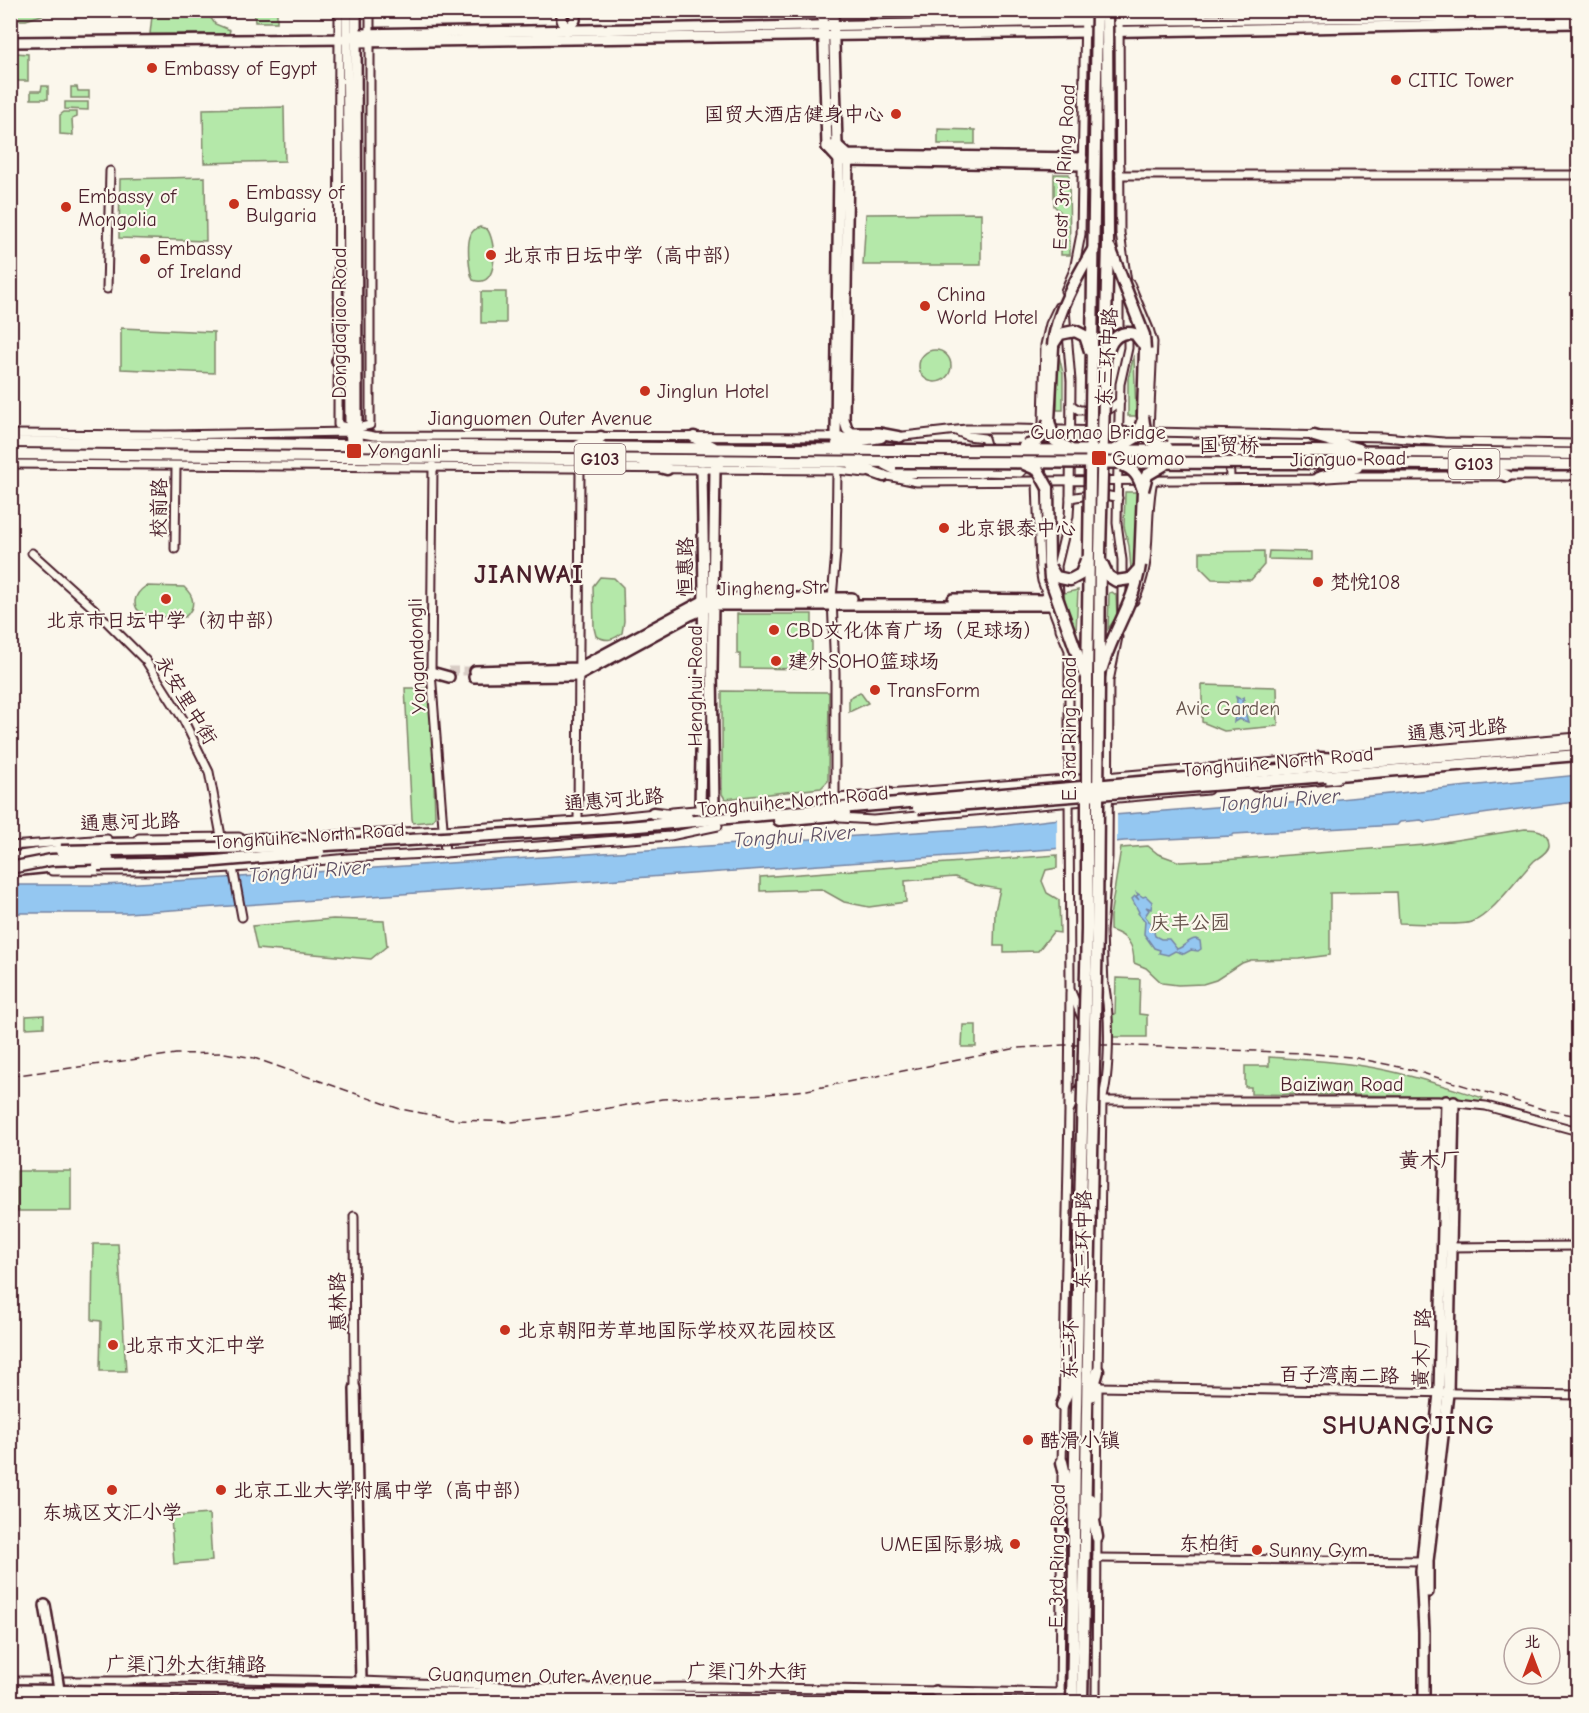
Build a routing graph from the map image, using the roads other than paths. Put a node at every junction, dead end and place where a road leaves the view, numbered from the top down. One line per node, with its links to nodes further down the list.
1 (339, 10): 21 (street)
2 (347, 10): 21 (main road, Dongdaqiao Road)
3 (356, 10): 21 (main road, Dongdaqiao Road)
4 (370, 10): 20 (street)
5 (562, 10): 16 (main road)
6 (575, 10): 16 (main road)
7 (823, 10): 17 (main road)
8 (834, 10): 17 (main road)
9 (1085, 10): 14 (street, East 3rd Ring Road)
10 (1097, 10): 30 (highway, E. 3rd Ring Road, bridge)
11 (1107, 10): 29 (highway, E. 3rd Ring Road, bridge)
12 (1119, 15): 13 (main road); 14 (main road); 18 (street, 东三环中路)
13 (1578, 15)
14 (1085, 21): 17 (main road); 19 (street, East 3rd Ring Road)
15 (1578, 23): 18 (main road)
16 (566, 31): 17 (main road); 20 (main road)
17 (829, 31): 19 (main road); 20 (main road); 23 (main road)
18 (1119, 31): 19 (main road); 27 (street, 东三环中路)
19 (1085, 32): 25 (street, East 3rd Ring Road)
20 (371, 37): 21 (main road); 61 (street)
21 (349, 38): 22 (main road); 34 (main road, Dongdaqiao Road); 37 (street); 61 (main road, Dongdaqiao Road)
22 (10, 42)
23 (832, 146): 24 (main road); 25 (main road)
24 (844, 161): 25 (main road); 59 (main road); 60 (main road)
25 (1082, 163): 27 (street); 33 (street, East 3rd Ring Road)
26 (110, 171): 32 (street)
27 (1120, 171): 28 (street); 31 (street, 东三环中路)
28 (1578, 175)
29 (1108, 244): 36 (highway, bridge); 39 (highway, E. 3rd Ring Road, bridge)
30 (1094, 247): 35 (highway, bridge); 38 (highway, E. 3rd Ring Road, bridge)
31 (1128, 278): 40 (street, 东三环中路); 49 (street)
32 (107, 289)
33 (1064, 295): 41 (street, East 3rd Ring Road); 45 (street)
34 (350, 340): 37 (main road); 61 (main road, Dongdaqiao Road)
35 (1053, 346): 38 (highway, bridge); 43 (highway)
36 (1145, 350): 39 (highway, bridge); 42 (highway)
37 (337, 361): 61 (street)
38 (1093, 367): 115 (highway, E. 3rd Ring Road, bridge)
39 (1105, 367): 118 (highway, E. 3rd Ring Road, bridge)
40 (1120, 401): 41 (street); 48 (street, 东三环中路)
41 (1071, 405): 47 (street, East 3rd Ring Road)
42 (1143, 416): 71 (highway, bridge); 72 (highway, bridge)
43 (1049, 421): 69 (highway, bridge); 70 (highway, bridge)
44 (1016, 429): 45 (street, Jianguomen Outer Avenue); 46 (street, Jianguomen Outer Avenue); 97 (street)
45 (1040, 430): 47 (street, Jianguomen Outer Avenue)
46 (956, 431): 59 (street, Jianguomen Outer Avenue); 97 (street)
47 (1070, 431): 48 (street, Jianguomen Outer Avenue); 108 (street)
48 (1118, 431): 49 (street, Jianguo Road); 105 (street, 东三环中路)
49 (1149, 432): 50 (street, Jianguo Road)
50 (1170, 432): 53 (street, Jianguo Road); 104 (street)
51 (10, 434): 52 (street, Jianguomen Outer Avenue)
52 (166, 435): 61 (street, Jianguomen Outer Avenue); 63 (street)
53 (1229, 435): 54 (street, Jianguo Road); 102 (street)
54 (1314, 436): 55 (street, Jianguo Road); 77 (highway)
55 (1340, 436): 64 (street, Jianguo Road); 75 (highway)
56 (600, 437): 57 (street, Jianguomen Outer Avenue); 61 (street, Jianguomen Outer Avenue); 65 (highway)
57 (694, 437): 60 (street, Jianguomen Outer Avenue); 67 (highway)
58 (881, 437): 59 (street, Jianguomen Outer Avenue); 60 (street, Jianguomen Outer Avenue); 66 (highway)
59 (900, 437)
60 (836, 438)
61 (355, 441): 63 (highway, Jianguomen Outer Avenue / G103); 65 (highway, Jianguomen Outer Avenue / G103); 74 (highway, Jianguomen Outer Avenue / G103); 80 (highway, Jianguomen Outer Avenue / G103)
62 (10, 442): 63 (highway, Jianguomen Outer Avenue / G103)
63 (137, 443)
64 (1578, 444)
65 (573, 448): 67 (highway, Jianguomen Outer Avenue / G103)
66 (806, 448): 67 (highway, Jianguomen Outer Avenue / G103); 68 (highway, Jianguomen Outer Avenue / G103)
67 (716, 449)
68 (887, 450): 69 (highway, Guomao Bridge / G103, bridge)
69 (1006, 450): 70 (highway, Guomao Bridge / G103, bridge)
70 (1078, 451): 71 (highway, Guomao Bridge / G103, bridge)
71 (1112, 451): 72 (highway, Guomao Bridge / G103, bridge)
72 (1187, 451): 73 (highway, Guomao Bridge / G103, bridge)
73 (1309, 451): 77 (highway, Jianguo Road / G103)
74 (10, 453)
75 (1385, 453): 76 (highway, Jianguo Road / G103); 77 (highway, Jianguo Road / G103)
76 (1578, 454)
77 (1370, 458): 86 (highway, Jianguo Road / G103); 88 (highway, Jianguo Road / G103); 101 (highway)
78 (630, 459): 79 (highway, Jianguomen Outer Avenue / G103); 80 (highway, Jianguomen Outer Avenue / G103); 94 (highway)
79 (722, 459): 91 (highway, Jianguomen Outer Avenue / G103); 95 (main road)
80 (433, 462): 92 (street, Jianguomen Outer Avenue); 93 (street, Jianguomen Outer Avenue); 127 (street, Yongandongli)
81 (882, 462): 82 (highway, Jianguomen Outer Avenue / G103); 91 (highway, Jianguomen Outer Avenue / G103); 97 (highway)
82 (896, 462): 83 (highway, 国贸桥 / G103, bridge)
83 (1015, 462): 84 (highway, 国贸桥 / G103, bridge); 110 (highway, bridge)
84 (1076, 463): 85 (highway, 国贸桥 / G103, bridge); 110 (highway, bridge)
85 (1112, 463): 87 (highway, 国贸桥 / G103, bridge); 111 (highway, bridge)
86 (1309, 463): 87 (highway, 国贸桥 / G103, bridge)
87 (1168, 464): 111 (highway, bridge)
88 (1484, 464): 90 (highway, Jianguo Road / G103); 99 (highway)
89 (10, 465): 92 (street, Jianguomen Outer Avenue)
90 (1578, 465)
91 (839, 466): 95 (street, Jianguomen Outer Avenue); 98 (highway); 121 (street)
92 (176, 467): 116 (street, 校前路)
93 (580, 469): 94 (street, Jianguomen Outer Avenue); 128 (street)
94 (667, 469): 96 (street, Jianguomen Outer Avenue)
95 (715, 469): 96 (street, Jianguomen Outer Avenue); 114 (main road, Henghui Road)
96 (702, 470): 109 (main road, 恒惠路)
97 (983, 472): 106 (street)
98 (884, 476): 106 (street)
99 (1507, 476): 100 (street, Jianguo Road); 101 (street, Jianguo Road)
100 (1578, 476)
101 (1318, 478): 102 (street, Jianguo Road)
102 (1230, 479): 104 (street, Jianguo Road)
103 (1152, 480): 104 (street, Jianguo Road); 105 (street, Jianguo Road); 125 (street)
104 (1171, 480)
105 (1118, 481): 108 (street, Jianguo Road); 113 (street, 东三环中路)
106 (964, 482): 107 (street)
107 (1036, 482): 108 (street, Jianguo Road); 122 (street)
108 (1070, 482): 112 (street)
109 (702, 485): 114 (main road); 124 (main road, 恒惠路)
110 (1048, 488): 119 (highway)
111 (1143, 490): 120 (highway)
112 (1070, 498): 113 (street); 126 (street)
113 (1118, 498): 125 (street, 东三环中路)
114 (714, 533): 123 (main road, Henghui Road)
115 (1090, 542): 119 (highway, bridge); 131 (highway, E. 3rd Ring Road, bridge)
116 (175, 549)
117 (32, 553): 156 (street, 永安里中街)
118 (1100, 553): 120 (highway, bridge); 131 (highway, E. 3rd Ring Road, bridge)
119 (1049, 565): 131 (highway, bridge)
120 (1140, 565): 131 (highway, bridge)
121 (833, 601): 122 (main road, Jingheng Str); 123 (main road, Jingheng Str); 144 (street)
122 (1050, 601): 126 (street)
123 (713, 602): 124 (main road, Jingheng Str); 142 (main road, Henghui Road)
124 (703, 605): 128 (main road, Jingheng Str); 136 (main road, 恒惠路)
125 (1123, 622): 139 (street, 东三环中路)
126 (1060, 629): 132 (street)
127 (431, 672): 129 (main road); 154 (street, Yongandongli)
128 (578, 672): 130 (main road, Jingheng Str); 152 (street)
129 (449, 674)
130 (475, 674)
131 (1092, 682): 184 (highway, E. 3rd Ring Road, bridge)
132 (1070, 715): 140 (street); 141 (street)
133 (1578, 737): 137 (street, 通惠河北路)
134 (1578, 744): 137 (highway, Tonghuihe North Road)
135 (1578, 755): 138 (highway, Tonghuihe North Road)
136 (702, 761): 142 (main road); 149 (main road, 恒惠路)
137 (1323, 767): 138 (highway, Tonghuihe North Road); 139 (street, 通惠河北路); 151 (highway, Tonghuihe North Road, bridge)
138 (1373, 772): 145 (street)
139 (1108, 777): 140 (street, 通惠河北路); 145 (street, 东三环中路)
140 (1091, 778): 141 (street, 通惠河北路); 146 (street)
141 (1068, 780): 143 (street, 通惠河北路); 147 (street)
142 (713, 789): 148 (main road, Henghui Road)
143 (889, 794): 144 (street, 通惠河北路); 151 (highway)
144 (835, 798): 148 (street, 通惠河北路)
145 (1108, 799): 146 (street); 168 (street, 东三环中路)
146 (1091, 800): 147 (street); 163 (street, bridge)
147 (1069, 803): 151 (street); 169 (street, 东三环中路)
148 (714, 807): 149 (street, 通惠河北路)
149 (700, 809): 150 (street, 通惠河北路)
150 (653, 813): 152 (street, 通惠河北路); 153 (highway)
151 (820, 813): 153 (highway, Tonghuihe North Road)
152 (578, 821): 154 (street, 通惠河北路)
153 (715, 823): 155 (highway, Tonghuihe North Road); 161 (street, 通惠河北路)
154 (443, 830): 157 (street, 通惠河北路); 161 (street, Yongandongli)
155 (630, 830): 159 (highway, Tonghuihe North Road, bridge); 160 (highway, Tonghuihe North Road)
156 (221, 836): 157 (street, 通惠河北路); 158 (street, 通惠河北路)
157 (262, 839): 159 (highway, bridge); 164 (street)
158 (10, 846)
159 (62, 850): 162 (highway)
160 (314, 852): 166 (highway, bridge); 167 (highway, Tonghuihe North Road, bridge)
161 (445, 853): 164 (street, 通惠河北路)
162 (10, 858)
163 (1091, 860): 168 (street); 169 (street)
164 (264, 866): 165 (street, 通惠河北路)
165 (232, 868): 167 (street, 通惠河北路); 170 (street)
166 (10, 869): 167 (highway, Tonghuihe North Road)
167 (26, 870)
168 (1106, 870): 171 (street, 东三环中路)
169 (1071, 874): 172 (street, 东三环中路)
170 (242, 917)
171 (1104, 987): 174 (street, 东三环中路); 177 (street, 东三环中路)
172 (1070, 989): 173 (street, 东三环中路); 179 (street, 东三环中路)
173 (1083, 1020): 174 (street); 175 (street, 东三环中路)
174 (1093, 1020): 176 (street, 东三环中路)
175 (1082, 1082): 176 (street); 179 (street, 东三环中路)
176 (1092, 1082): 177 (street, 东三环中路)
177 (1102, 1101): 178 (street, Baiziwan Road); 186 (street, 东三环中路)
178 (1450, 1102): 180 (street, Baiziwan Road); 183 (main road, 黄木厂路)
179 (1069, 1111): 191 (street, 东三环中路)
180 (1578, 1131)
181 (354, 1216): 187 (street, 惠林路)
182 (1578, 1246): 183 (street)
183 (1447, 1247): 189 (main road, 黄木厂路)
184 (1084, 1290): 185 (highway, 东三环); 192 (highway, 东三环)
185 (1077, 1368): 191 (highway); 195 (highway, 东三环)
186 (1098, 1371): 188 (street, 东三环中路); 192 (highway)
187 (355, 1388): 204 (main road)
188 (1098, 1388): 189 (street, 百子湾南二路); 196 (street, 东三环中路)
189 (1444, 1394): 190 (street, 百子湾南二路); 198 (main road, 黄木厂路)
190 (1578, 1395)
191 (1062, 1405): 193 (street, 东三环中路)
192 (1087, 1411): 194 (highway, E. 3rd Ring Road)
193 (1062, 1462): 195 (highway); 201 (street, 东三环中路)
194 (1086, 1476): 196 (highway); 199 (highway, E. 3rd Ring Road)
195 (1074, 1512): 199 (highway, E. 3rd Ring Road)
196 (1097, 1537): 197 (street, 东三环中路)
197 (1097, 1558): 198 (street, 东柏街); 202 (street, 东三环中路)
198 (1425, 1561): 219 (main road, 黄木厂路); 220 (main road, 黄木厂路)
199 (1079, 1597): 215 (highway, E. 3rd Ring Road, bridge); 216 (highway, E. 3rd Ring Road, bridge)
200 (45, 1605): 205 (main road, bridge)
201 (1060, 1648): 202 (street); 207 (street, 东三环中路)
202 (1096, 1648): 218 (street, 东三环中路)
203 (10, 1681): 204 (street, 广渠门外大街辅路)
204 (361, 1681): 206 (street, 广渠门外大街)
205 (59, 1690): 208 (main road, Guanqumen Outer Avenue, bridge); 212 (main road, Guanqumen Outer Avenue, bridge)
206 (935, 1691): 207 (street, 广渠门外大街); 212 (main road)
207 (1060, 1693): 214 (street, 东三环中路); 217 (street, 广渠门外大街)
208 (11, 1697): 209 (main road, bridge)
209 (115, 1702): 210 (main road)
210 (121, 1702): 211 (main road)
211 (134, 1702)
212 (957, 1702): 213 (main road, Guanqumen Outer Avenue)
213 (964, 1702)
214 (1059, 1702)
215 (1072, 1702)
216 (1082, 1702)
217 (1087, 1702)
218 (1096, 1702)
219 (1424, 1702)
220 (1430, 1702)

